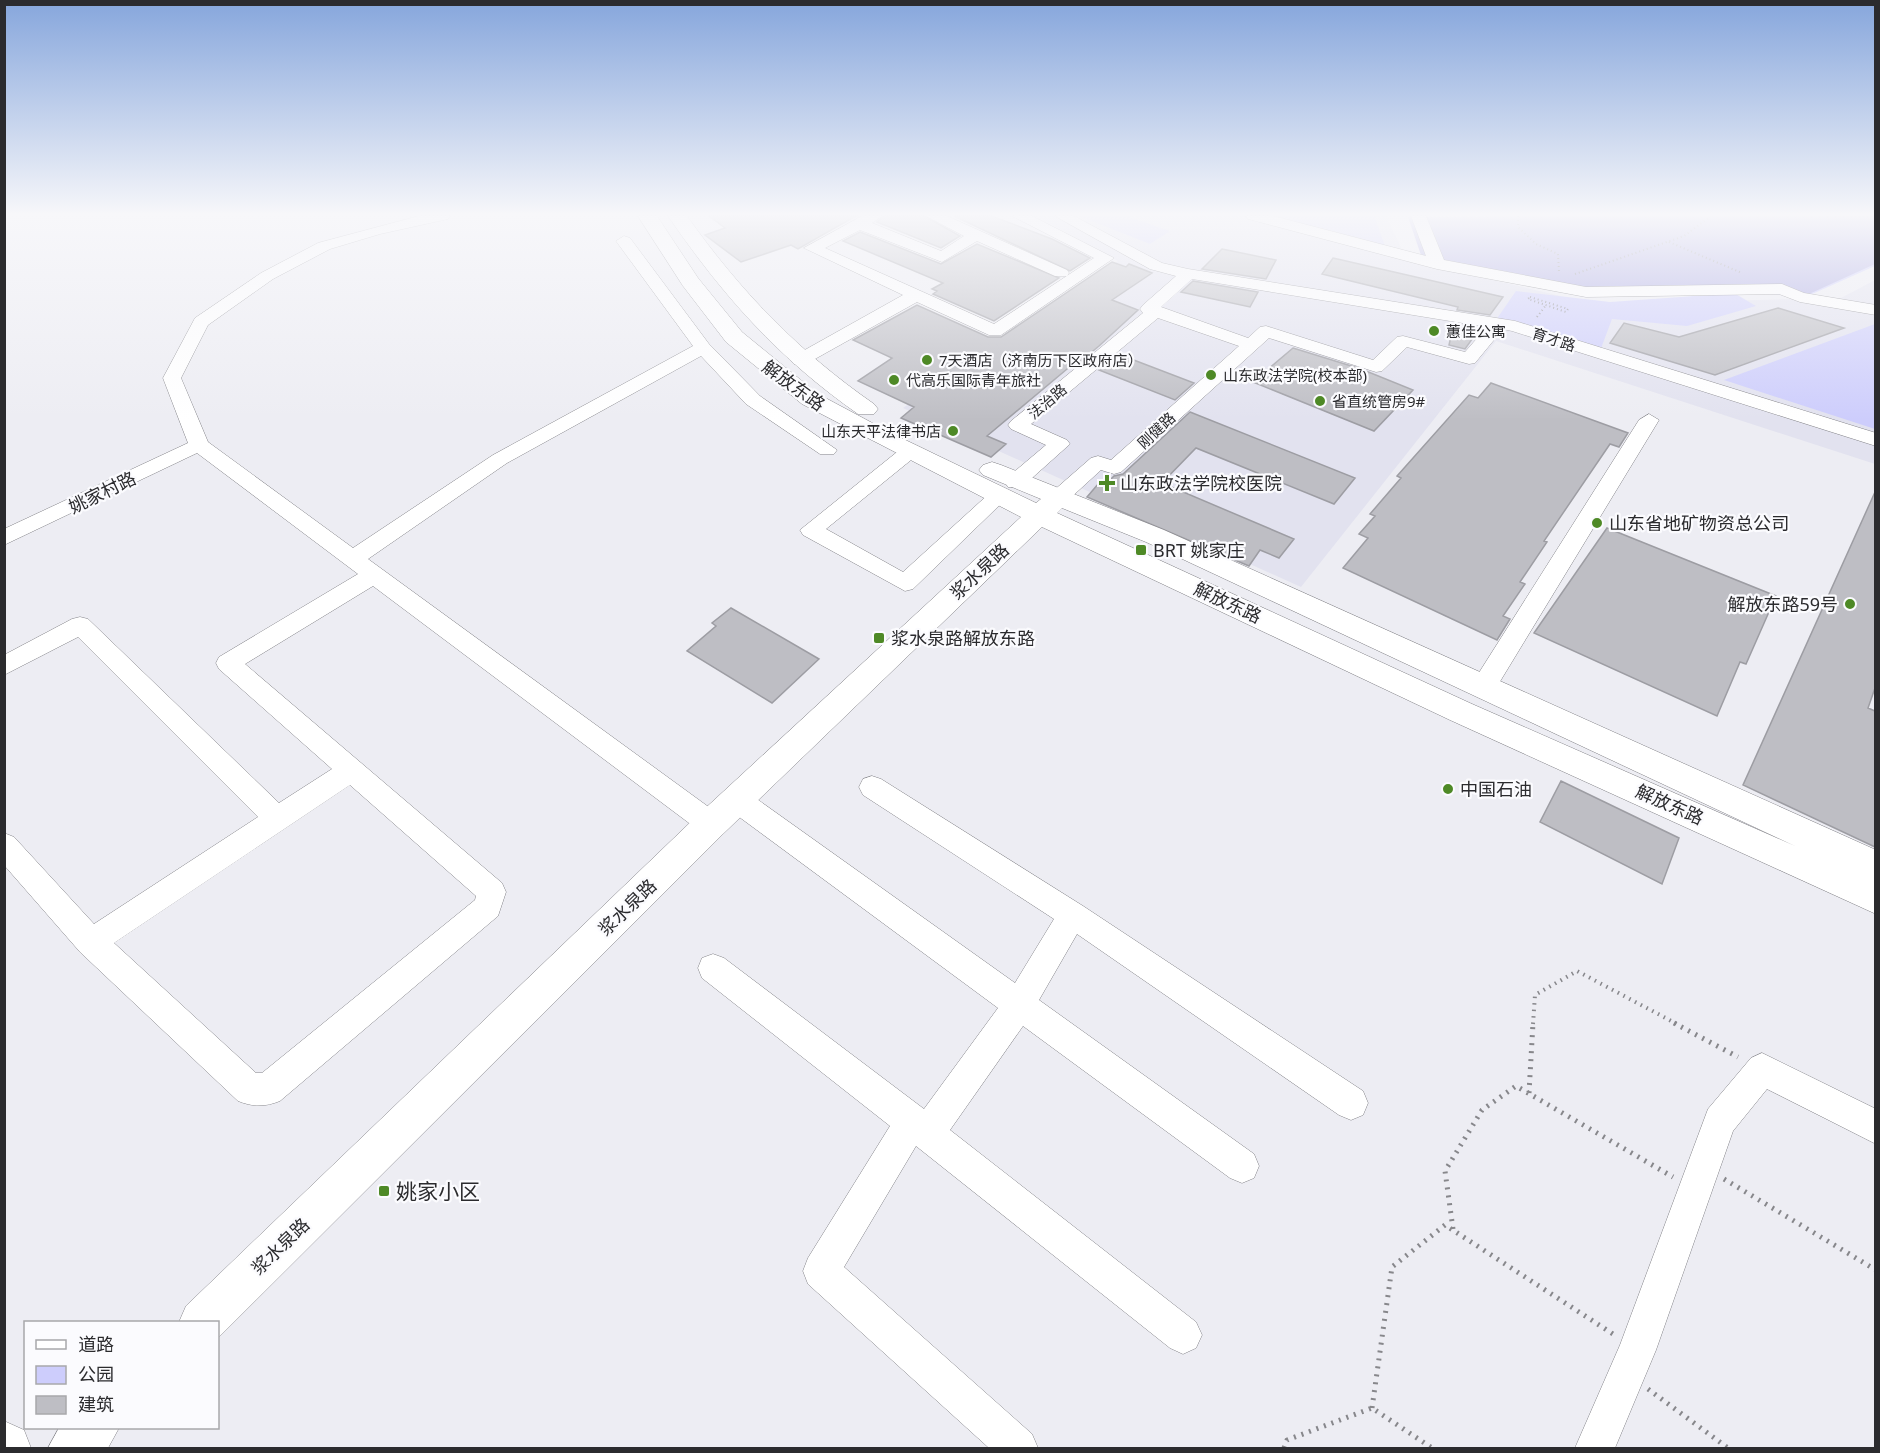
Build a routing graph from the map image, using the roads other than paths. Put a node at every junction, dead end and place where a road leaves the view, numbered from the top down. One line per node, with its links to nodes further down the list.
1 (256, 284): 19 (street)
2 (655, 284): 15 (street)
3 (691, 284): 21 (main road, 解放东路)
4 (726, 284): 16 (main road, 解放东路)
5 (895, 284): 10 (street)
6 (1067, 284): 10 (street)
7 (1178, 284): 11 (street)
8 (1249, 284): 13 (street, 育才路)
9 (1560, 284): 12 (street)
10 (918, 294): 16 (street)
11 (1152, 310): 14 (street); 22 (street, 法治路)
12 (1875, 310)
13 (1498, 324): 14 (street); 18 (street, 育才路)
14 (1250, 344): 23 (street, 刚健路)
15 (703, 348): 20 (street); 25 (street)
16 (800, 360): 22 (main road, 解放东路)
17 (1649, 420): 27 (street)
18 (1875, 440)
19 (199, 446): 24 (street, 姚家村路); 25 (street)
20 (827, 450)
21 (909, 452): 22 (main road, 解放东路); 22 (street)
22 (1007, 489): 23 (main road, 解放东路)
23 (1048, 506): 27 (main road, 解放东路); 30 (main road, 浆水泉路); 35 (main road, 解放东路)
24 (4, 538)
25 (363, 567): 28 (street); 32 (street)
26 (4, 666): 31 (street)
27 (1484, 686): 34 (main road, 解放东路)
28 (351, 770): 31 (street); 37 (street)
29 (872, 787): 36 (street)
30 (736, 800): 32 (main road, 浆水泉路); 39 (street)
31 (277, 819): 37 (street)
32 (711, 824): 44 (main road, 浆水泉路)
33 (4, 845): 37 (street)
34 (1875, 867)
35 (1875, 898)
36 (1073, 915): 39 (street); 40 (street)
37 (91, 942)
38 (714, 968): 41 (street)
39 (1019, 1005): 41 (street); 43 (street)
40 (1351, 1103)
41 (920, 1127): 45 (street); 48 (street)
42 (1875, 1127): 49 (street)
43 (1242, 1166)
44 (204, 1321)
45 (1183, 1335)
46 (93, 1429): 47 (main road)
47 (73, 1449)
48 (1018, 1449)
49 (1595, 1449)

